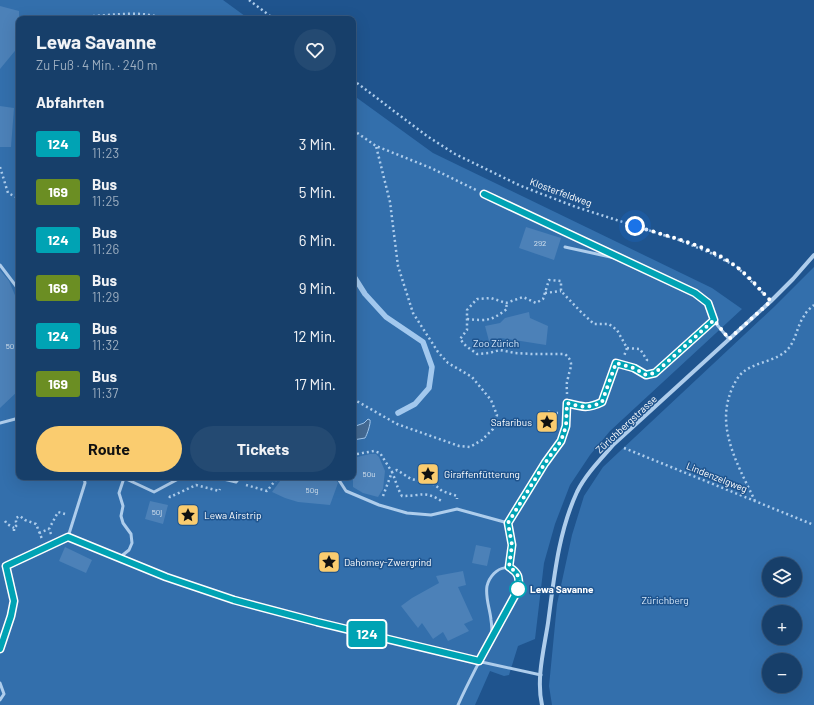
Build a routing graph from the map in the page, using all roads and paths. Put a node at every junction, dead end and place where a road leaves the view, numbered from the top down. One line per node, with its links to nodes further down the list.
1 (249, 0): 4 (path)
2 (93, 16): 3 (path)
3 (156, 16)
4 (270, 16)
5 (356, 82): 18 (path, Klosterfeldweg)
6 (356, 132): 7 (path)
7 (376, 146): 9 (path); 27 (path)
8 (0, 167): 10 (path)
9 (484, 194): 13 (lane)
10 (16, 197)
11 (565, 247): 13 (lane)
12 (814, 255): 18 (street, Zürichbergstrasse)
13 (630, 262): 22 (lane)
14 (0, 265): 15 (lane)
15 (16, 286)
16 (561, 290): 17 (path); 17 (path); 24 (path)
17 (545, 293): 19 (path)
18 (771, 301): 23 (street, Zürichbergstrasse)
19 (506, 303): 21 (path); 21 (path)
20 (814, 305): 45 (path)
21 (467, 319): 28 (path)
22 (714, 320): 23 (lane); 26 (lane)
23 (729, 339): 33 (street, Zürichbergstrasse)
24 (627, 348): 25 (path); 26 (path)
25 (616, 363): 26 (lane); 28 (lane)
26 (634, 368)
27 (356, 401)
28 (567, 403): 50 (lane)
29 (550, 412): 32 (path)
30 (16, 419): 31 (lane)
31 (0, 424)
32 (545, 429)
33 (614, 444): 45 (path, Lindenzelgweg); 62 (street, Zürichbergstrasse)
34 (356, 454): 35 (path)
35 (392, 472): 46 (path); 47 (path); 47 (path)
36 (84, 480): 48 (lane)
37 (123, 480): 57 (lane)
38 (128, 480): 44 (lane)
39 (176, 480): 44 (lane)
40 (225, 480): 43 (lane); 44 (path)
41 (276, 480): 43 (path)
42 (339, 480): 46 (lane)
43 (236, 482)
44 (164, 486)
45 (755, 501): 51 (path, Lindenzelgweg)
46 (379, 505): 47 (lane)
47 (457, 509): 50 (lane)
48 (74, 517): 52 (path); 54 (lane)
49 (5, 521): 53 (path)
50 (508, 523): 58 (lane)
51 (814, 525)
52 (49, 529): 53 (path); 55 (path)
53 (40, 533): 56 (path)
54 (68, 537): 55 (lane); 57 (lane)
55 (55, 542): 56 (lane)
56 (45, 547): 60 (lane)
57 (119, 558): 61 (lane)
58 (509, 567): 59 (lane); 59 (lane)
59 (492, 638): 61 (lane)
60 (0, 649)
61 (479, 661): 62 (lane); 65 (lane)
62 (541, 675): 66 (street, Zürichbergstrasse)
63 (0, 683): 64 (lane)
64 (0, 700)
65 (458, 705)
66 (542, 705)

